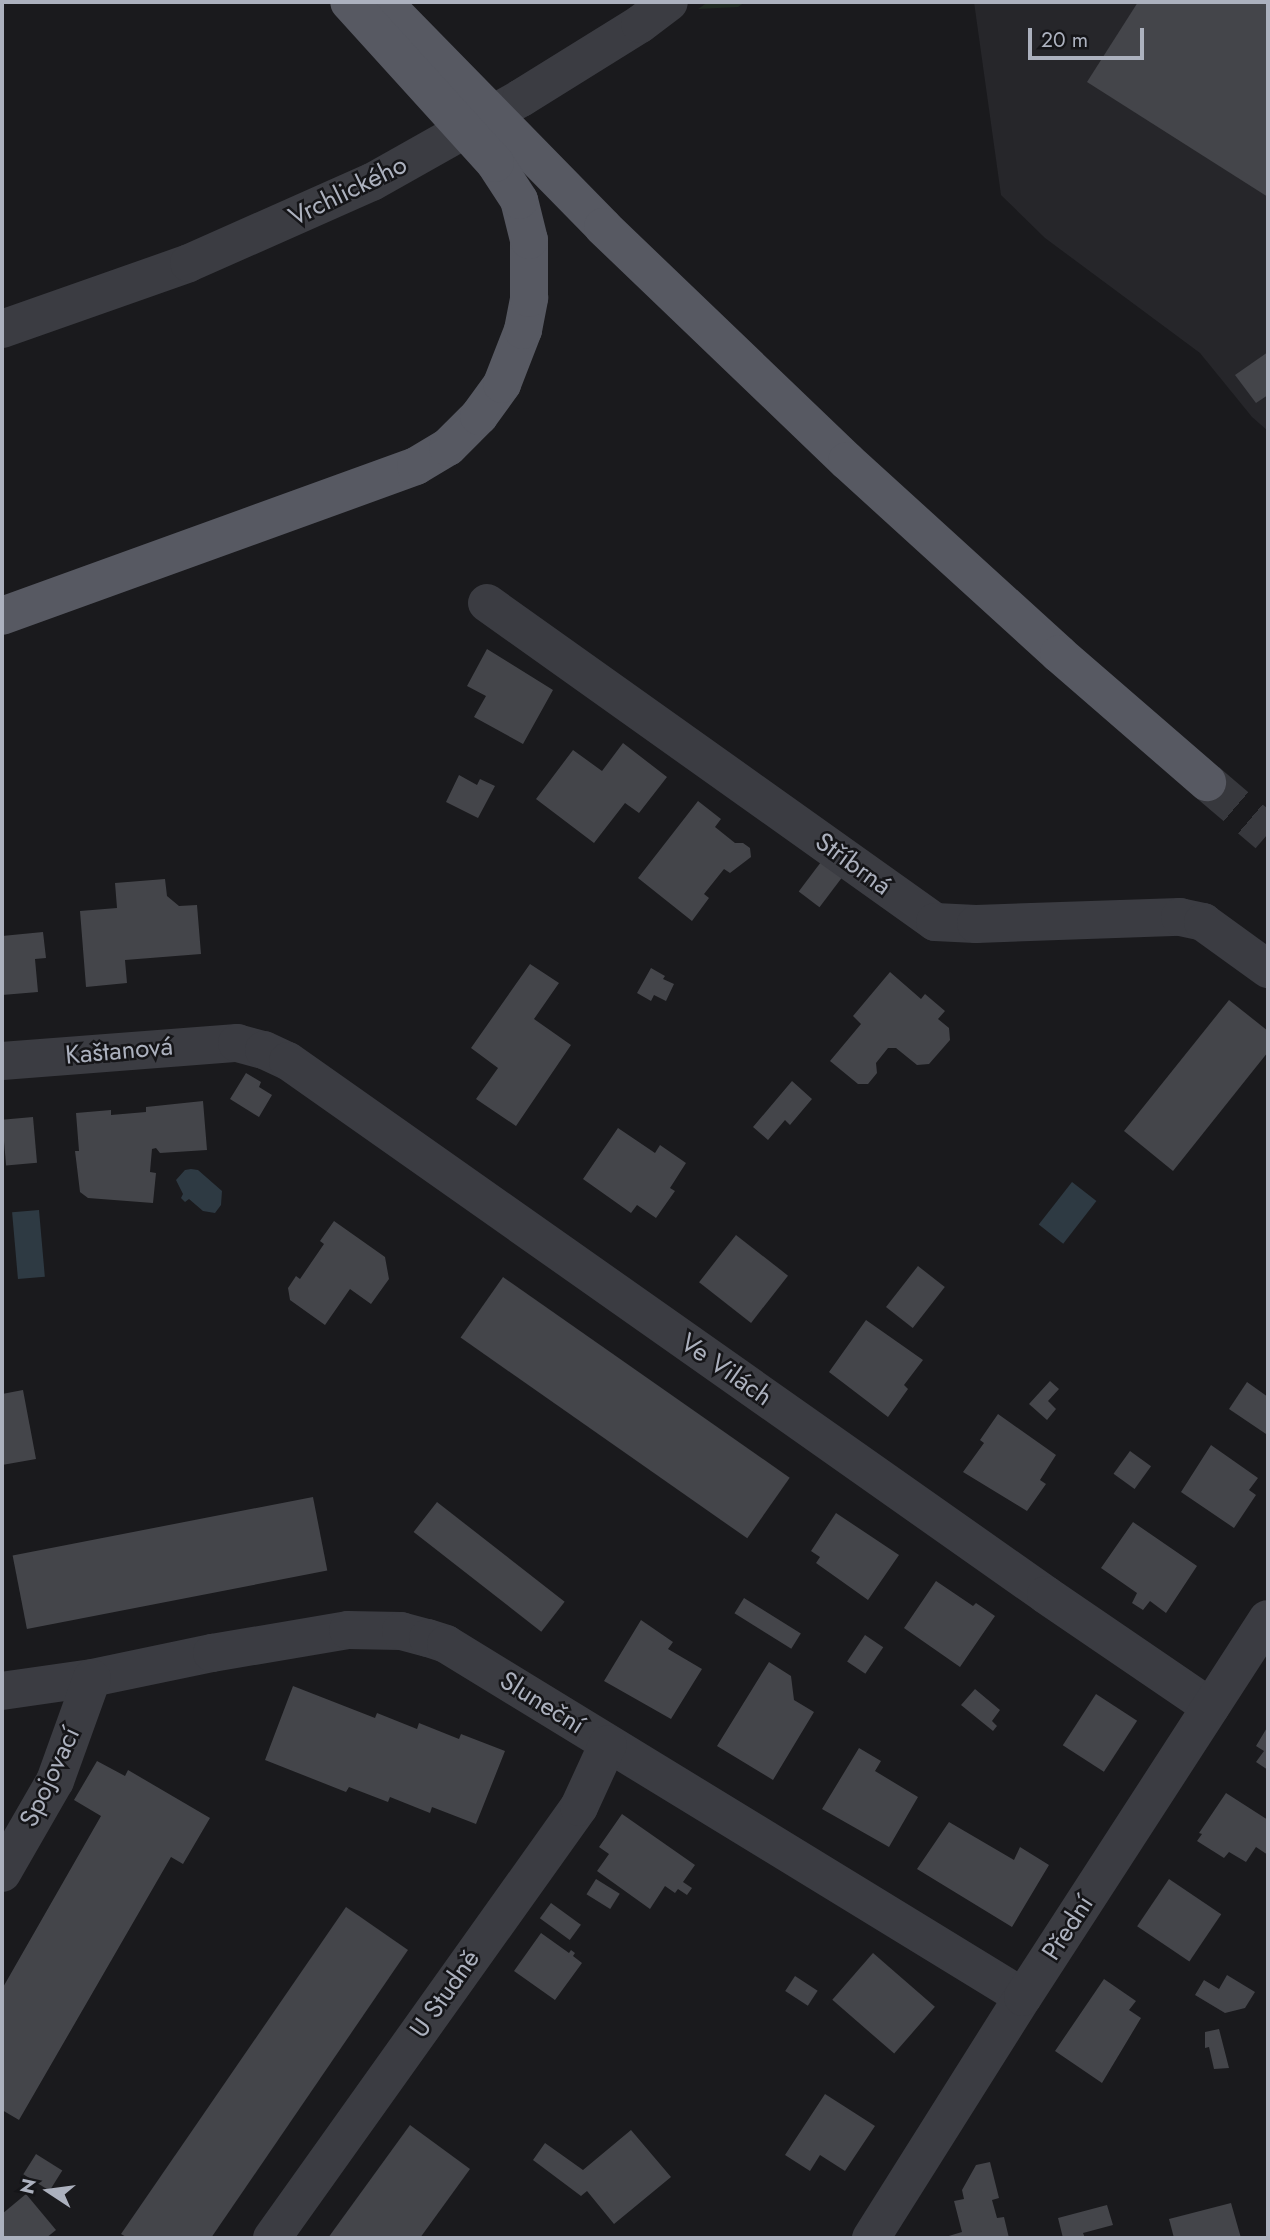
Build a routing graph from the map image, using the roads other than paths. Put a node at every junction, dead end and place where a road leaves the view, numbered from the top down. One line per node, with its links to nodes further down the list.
1 (349, 2): 6 (main road)
2 (383, 2): 7 (main road)
3 (654, 13): 4 (street, Vrchlického)
4 (2, 329)
5 (487, 603): 8 (street, Stříbrná)
6 (2, 616)
7 (1207, 782)
8 (1268, 969)
9 (237, 1043): 10 (street, Kaštanová); 14 (street, Ve Vilách)
10 (2, 1061)
11 (1268, 1619): 14 (street, Přední)
12 (92, 1678): 13 (street, Sluneční); 15 (street, Sluneční); 16 (street, Spojovací)
13 (2, 1690)
14 (1210, 1707): 17 (street, Přední)
15 (608, 1744): 17 (street, Sluneční); 18 (street, U Studně)
16 (2, 1873)
17 (1023, 1997): 19 (street, Přední)
18 (271, 2238)
19 (871, 2238)

